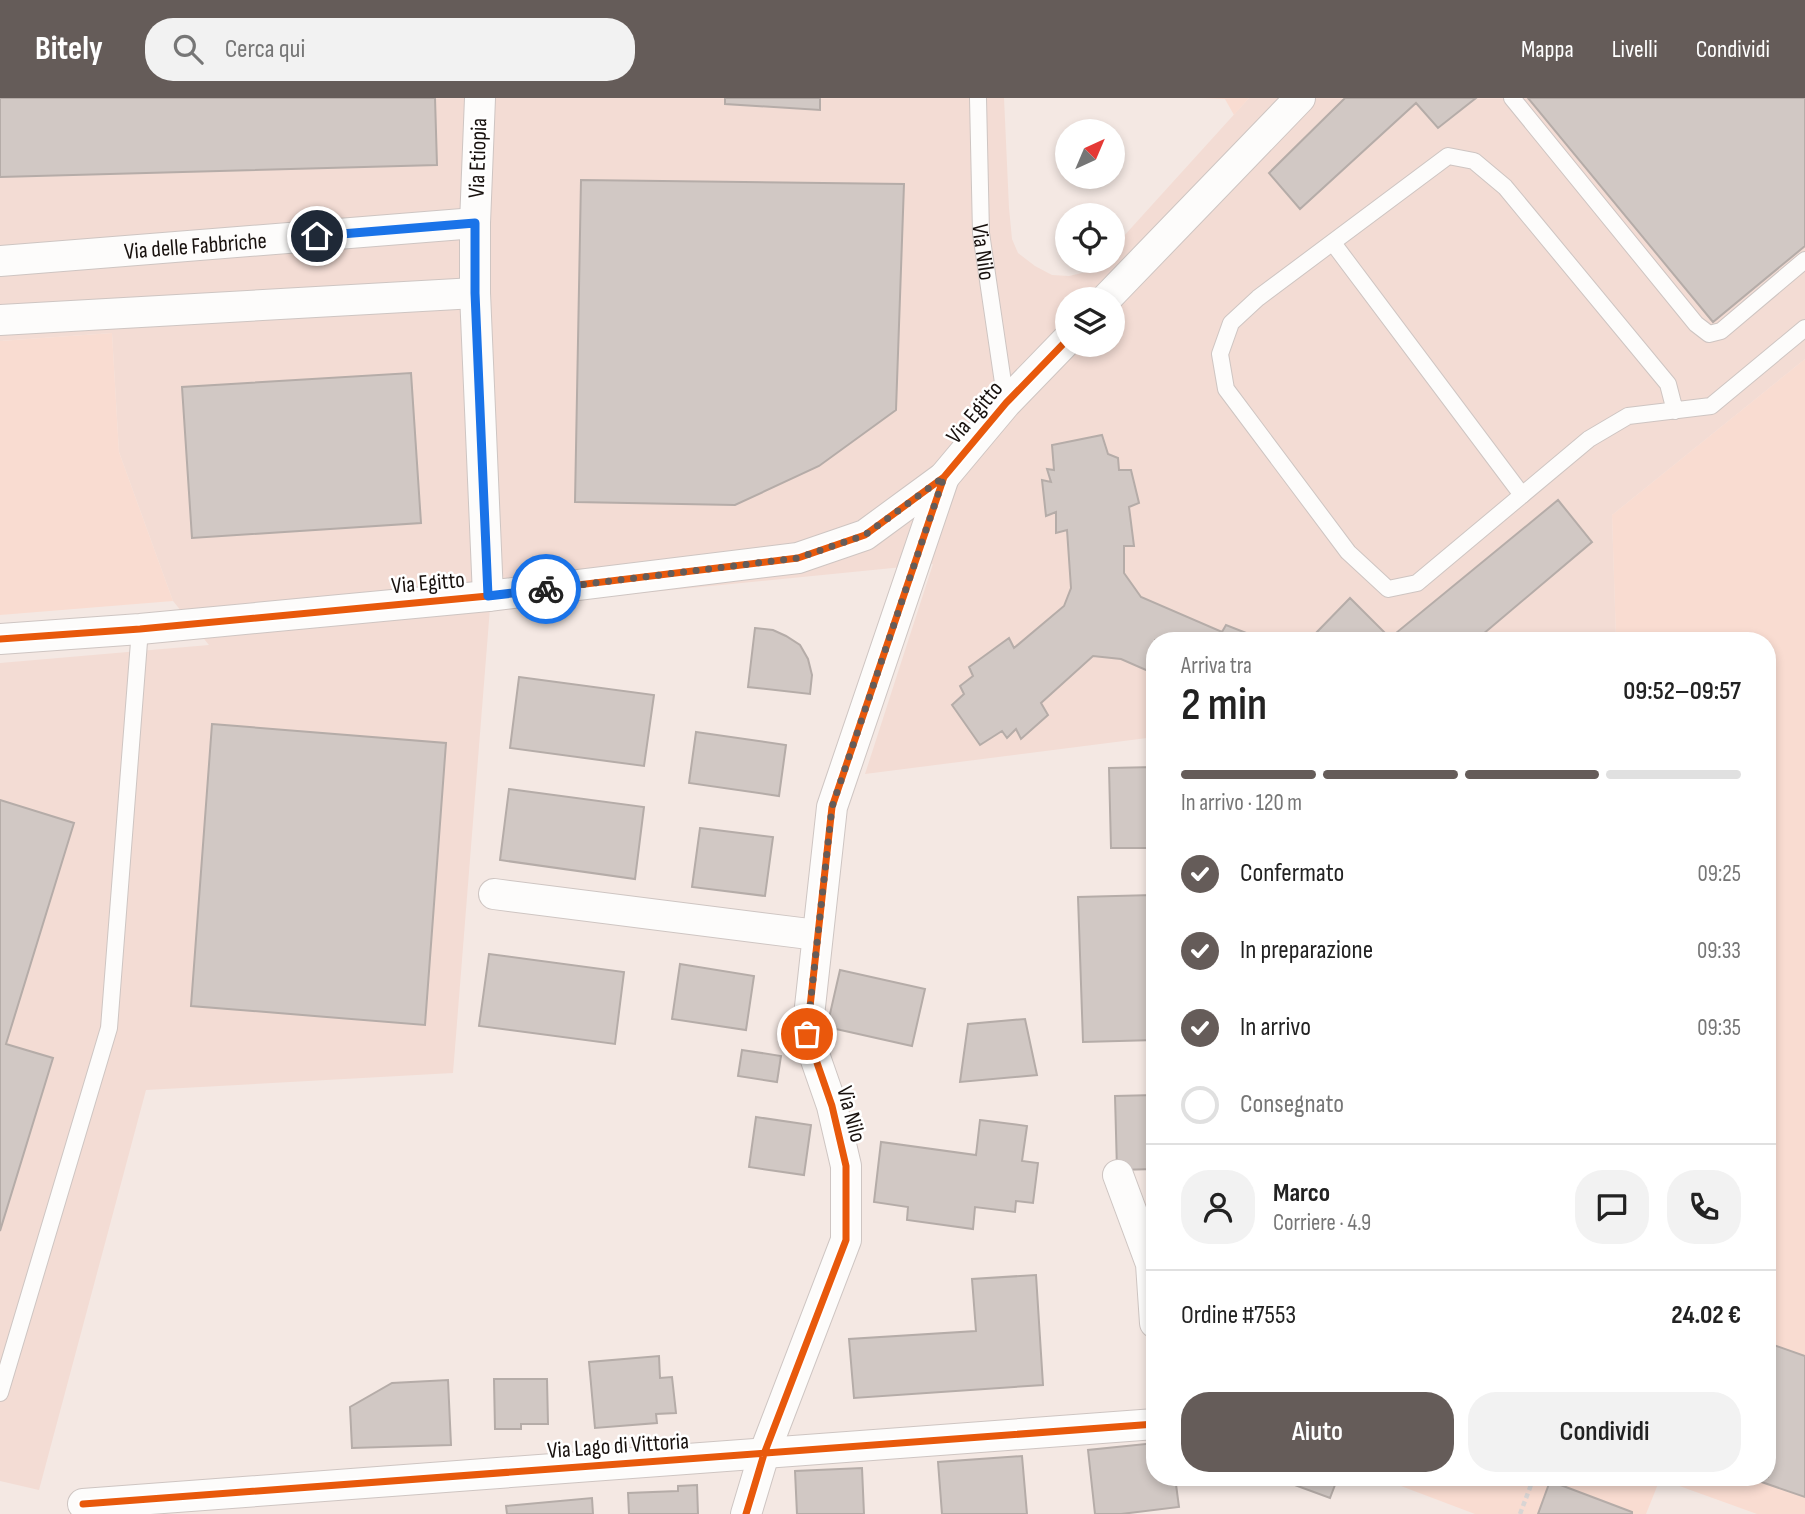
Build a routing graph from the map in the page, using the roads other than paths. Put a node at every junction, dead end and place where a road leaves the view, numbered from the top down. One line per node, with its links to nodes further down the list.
1 (480, 98): 5 (street, Via Etiopia)
2 (978, 98): 14 (lane, Via Nilo)
3 (1300, 98): 9 (street)
4 (1512, 98): 7 (lane)
5 (475, 223): 8 (street, Via delle Fabbriche); 10 (street, Via Etiopia)
6 (1333, 243): 15 (lane); 17 (lane); 17 (lane)
7 (1805, 260)
8 (0, 261)
9 (1118, 287)
10 (475, 293): 11 (street); 18 (street, Via Etiopia)
11 (0, 320)
12 (1805, 328): 15 (lane)
13 (1055, 352): 14 (street, Via Egitto)
14 (1006, 403): 16 (street, Via Egitto)
15 (1675, 411): 17 (lane)
16 (944, 477): 18 (street, Via Egitto); 22 (street, Via Nilo)
17 (1522, 495)
18 (488, 596): 19 (street, Via Egitto)
19 (140, 629): 20 (street, Via Egitto); 25 (lane)
20 (0, 639)
21 (494, 894): 22 (street)
22 (817, 935): 27 (street, Via Nilo)
23 (1118, 1175): 24 (street)
24 (1146, 1251)
25 (0, 1393)
26 (1146, 1425): 27 (street, Via Lago di Vittoria)
27 (764, 1454): 28 (street, Via Lago di Vittoria); 29 (street, Via Nilo)
28 (83, 1504)
29 (746, 1514)

